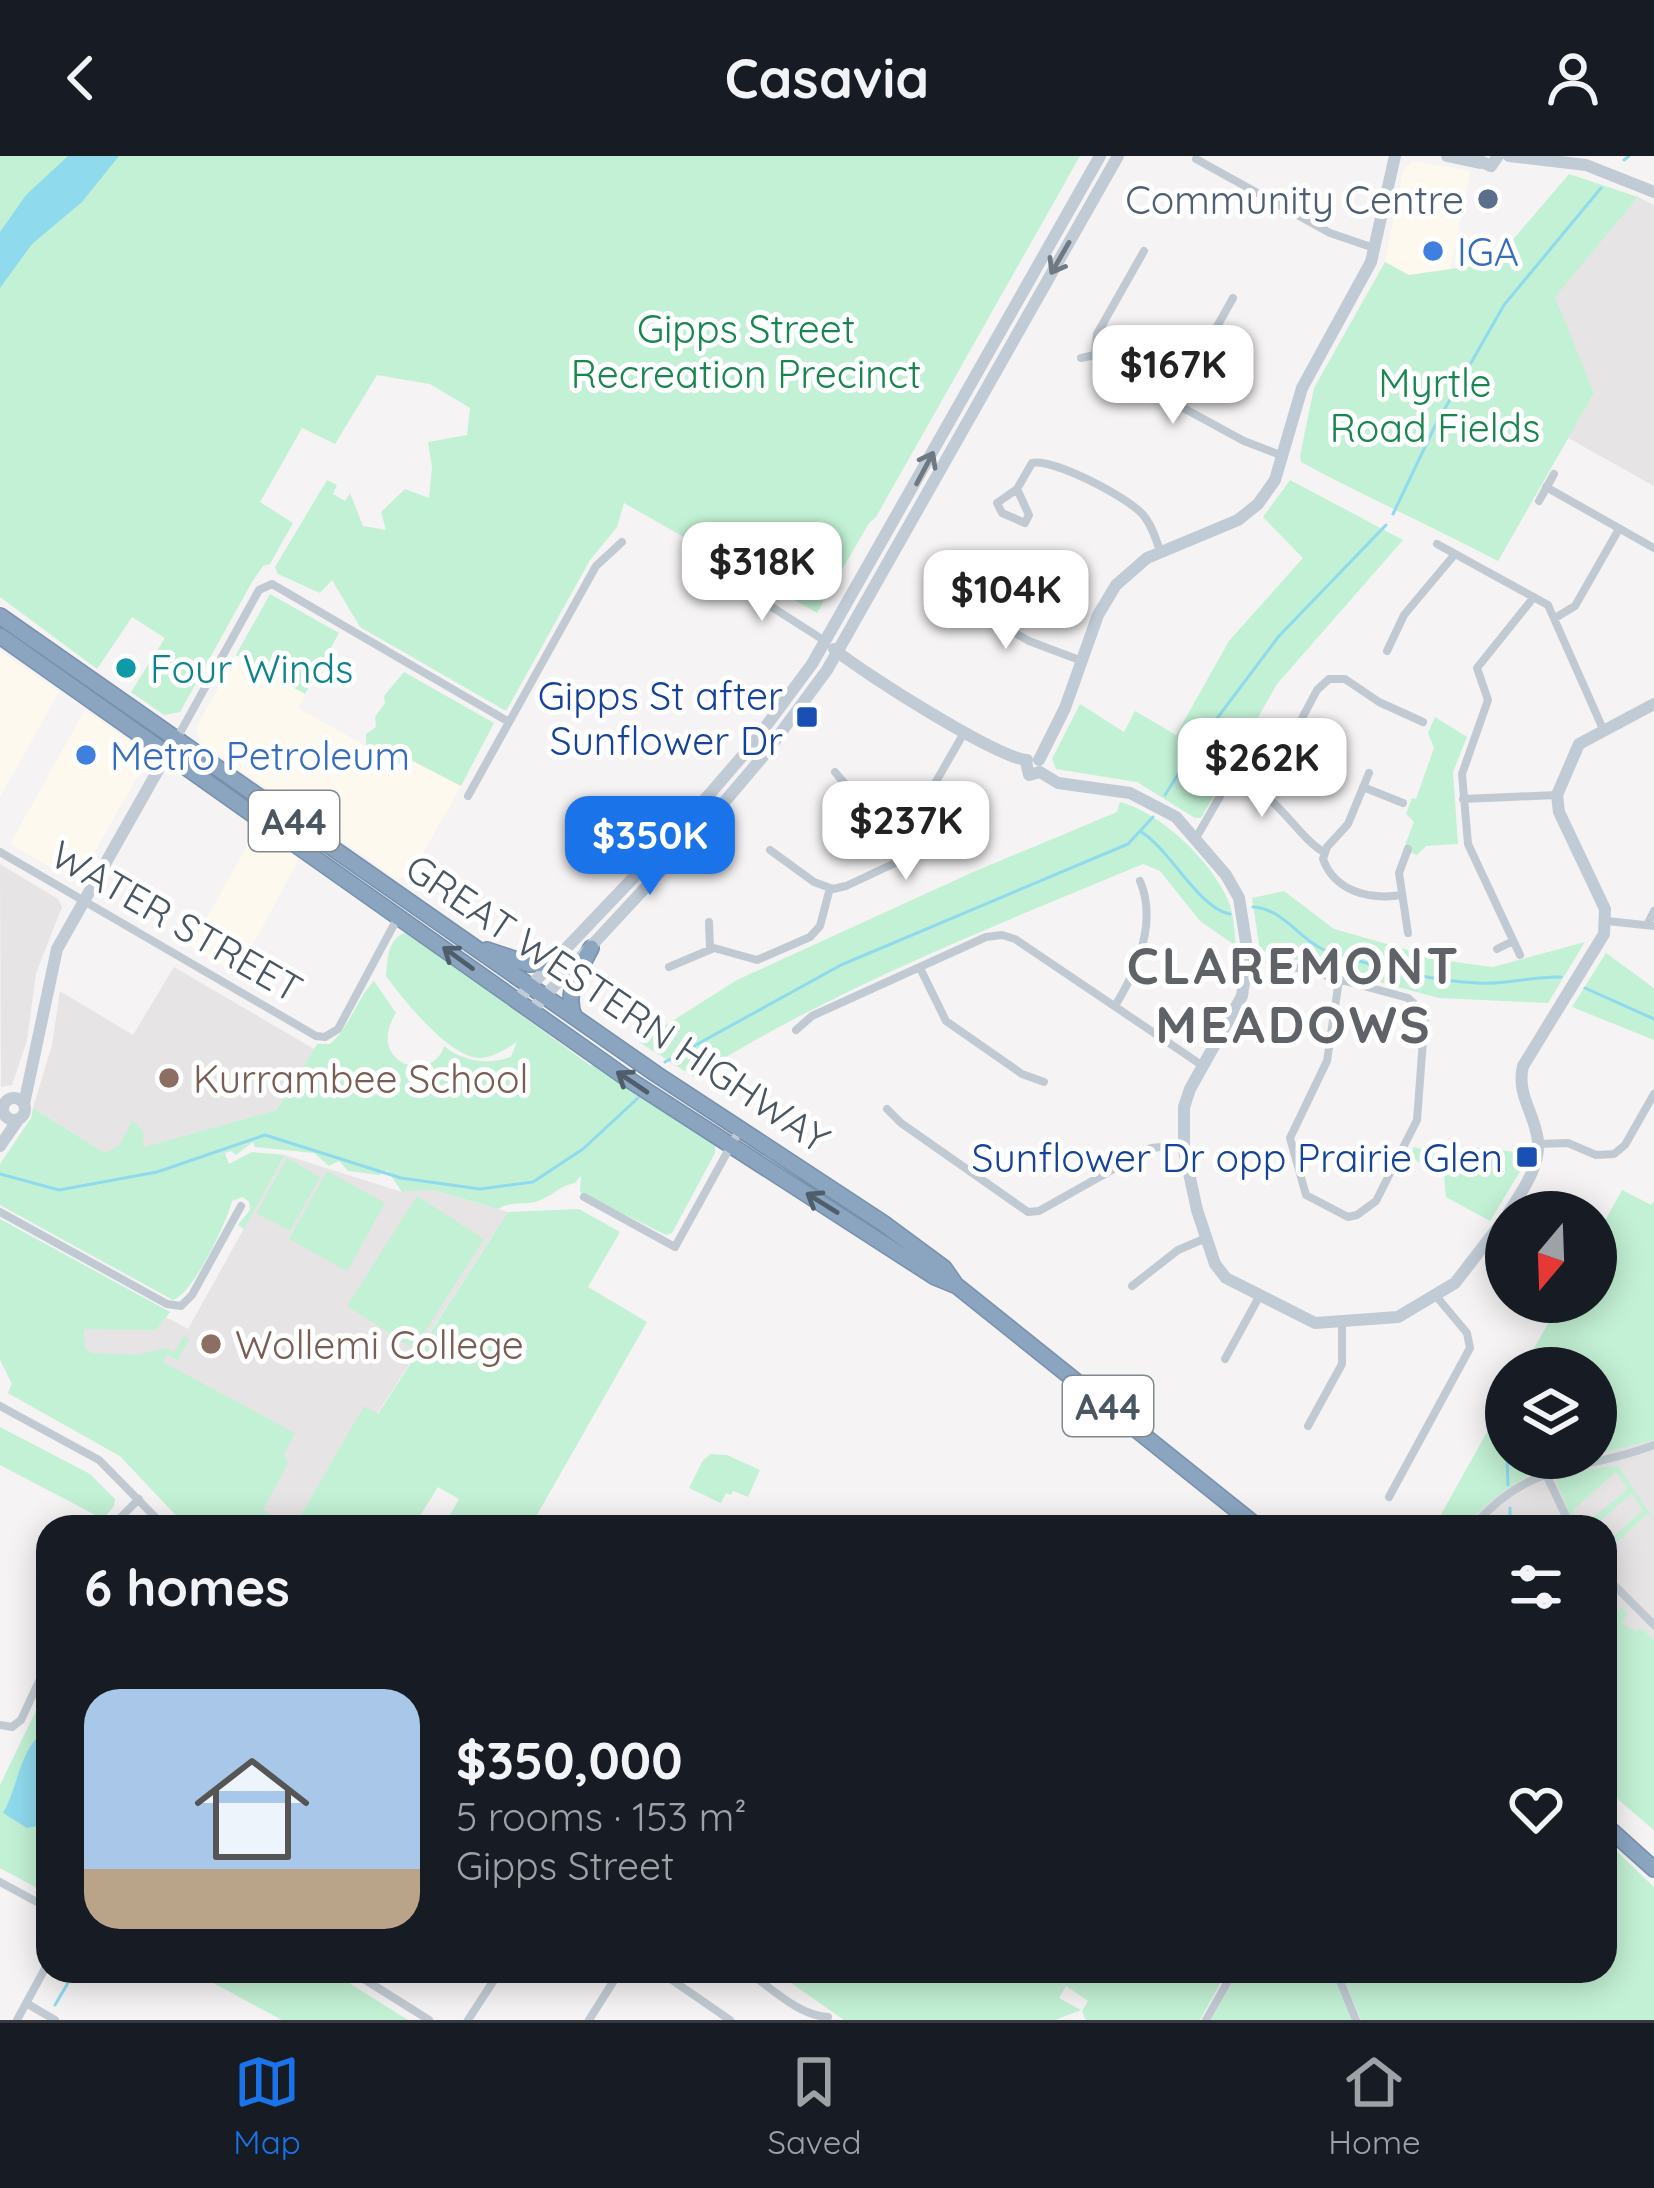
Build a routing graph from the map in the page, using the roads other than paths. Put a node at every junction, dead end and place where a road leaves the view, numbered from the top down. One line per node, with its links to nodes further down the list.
1 (1100, 156): 36 (street, one-way to 1)
2 (1118, 156): 38 (street, one-way to 38)
3 (1395, 156): 9 (street)
4 (1509, 156): 7 (street); 8 (street)
5 (1456, 157): 7 (street)
6 (1196, 159): 9 (street)
7 (1487, 160)
8 (1654, 192)
9 (1375, 248): 16 (street)
10 (1144, 251): 12 (street)
11 (1232, 298): 14 (street)
12 (1095, 355): 13 (street); 14 (street)
13 (1081, 358)
14 (1174, 403): 16 (street)
15 (1033, 448): 17 (street)
16 (1285, 456): 26 (street)
17 (1036, 461): 20 (street); 26 (street)
18 (1554, 474): 19 (street)
19 (1546, 487): 21 (street); 22 (street)
20 (1018, 489): 20 (street)
21 (1539, 501)
22 (1619, 529): 25 (street); 32 (street)
23 (622, 542): 41 (street)
24 (1436, 544): 27 (street)
25 (1654, 548)
26 (1160, 551): 39 (street)
27 (1455, 554): 30 (street); 35 (street)
28 (721, 574): 36 (street)
29 (951, 596): 39 (street)
30 (1534, 597): 32 (street); 53 (street)
31 (0, 616): 45 (highway, GREAT WESTERN HIGHWAY / A44)
32 (1555, 618): 43 (street)
33 (1380, 634): 35 (street)
34 (0, 636): 45 (highway, GREAT WESTERN HIGHWAY / A44)
35 (1391, 639): 37 (street)
36 (826, 643): 38 (street); 78 (street)
37 (1387, 652)
38 (839, 653): 44 (street); 73 (street)
39 (1082, 661): 46 (street)
40 (1654, 704): 43 (street)
41 (509, 722): 45 (street); 52 (street)
42 (1423, 722): 50 (street)
43 (1603, 729): 51 (street)
44 (965, 731): 46 (street); 55 (street)
45 (171, 747): 64 (street); 66 (highway, GREAT WESTERN HIGHWAY / A44); 72 (highway, GREAT WESTERN HIGHWAY / A44)
46 (1035, 765): 56 (street)
47 (835, 772): 55 (street)
48 (1369, 773): 49 (street)
49 (1363, 787): 54 (street); 59 (street)
50 (1262, 794): 56 (street); 59 (street)
51 (1557, 795): 53 (street); 67 (street)
52 (468, 796)
53 (1463, 800): 71 (street)
54 (1403, 803)
55 (916, 834): 62 (street)
56 (1196, 838): 76 (street)
57 (1408, 849): 63 (street)
58 (770, 850): 62 (street)
59 (1324, 852): 63 (street)
60 (0, 853): 64 (street, WATER STREET)
61 (1141, 881): 84 (street)
62 (830, 888): 74 (street)
63 (1402, 895): 70 (street)
64 (83, 900): 66 (street, WATER STREET); 91 (street)
65 (1654, 911): 69 (street)
66 (399, 915): 83 (highway, GREAT WESTERN HIGHWAY / A44, one-way to 66)
67 (1607, 921): 69 (street); 93 (street)
68 (709, 922): 74 (street)
69 (1651, 924)
70 (1408, 934)
71 (1513, 941): 75 (street); 77 (street)
72 (472, 945): 78 (highway); 82 (highway, GREAT WESTERN HIGHWAY / A44)
73 (591, 948): 82 (street); 85 (highway)
74 (710, 949): 79 (street)
75 (1497, 949)
76 (1248, 955): 81 (street); 87 (street)
77 (1520, 955)
78 (551, 963): 82 (street)
79 (669, 967)
80 (920, 968): 84 (street); 86 (street); 88 (street)
81 (1339, 980): 81 (street)
82 (537, 991): 83 (street); 85 (highway, GREAT WESTERN HIGHWAY / A44)
83 (524, 1006): 96 (highway, GREAT WESTERN HIGHWAY / A44, one-way to 83)
84 (1115, 1006): 87 (street)
85 (574, 1016): 92 (highway, GREAT WESTERN HIGHWAY / A44)
86 (796, 1030)
87 (1203, 1066): 94 (street)
88 (1044, 1082)
89 (1654, 1094): 93 (street)
90 (887, 1108): 94 (street)
91 (8, 1109): 95 (street)
92 (741, 1127): 96 (street); 103 (highway, GREAT WESTERN HIGHWAY / A44)
93 (1538, 1144): 97 (street)
94 (1184, 1145): 101 (street)
95 (0, 1146)
96 (730, 1146): 98 (street); 103 (highway, GREAT WESTERN HIGHWAY / A44, one-way to 96)
97 (1523, 1191)
98 (584, 1197)
99 (242, 1206): 100 (street)
100 (0, 1212)
101 (1206, 1238): 104 (street); 106 (street)
102 (1485, 1248): 105 (street)
103 (957, 1286): 119 (highway, GREAT WESTERN HIGHWAY / A44)
104 (1132, 1286)
105 (1436, 1296): 107 (street); 115 (street)
106 (1259, 1297): 107 (street); 108 (street)
107 (1342, 1323): 110 (street)
108 (1225, 1359)
109 (0, 1406): 116 (street)
110 (1308, 1426)
111 (1654, 1445): 112 (street)
112 (1617, 1455)
113 (1535, 1479): 120 (street)
114 (1549, 1479): 121 (street)
115 (1389, 1497)
116 (140, 1499): 117 (street); 118 (street)
117 (123, 1515)
118 (154, 1515)
119 (1243, 1515)
120 (1485, 1515)
121 (1565, 1515)
122 (1617, 1588): 123 (street)
123 (1654, 1625)
124 (36, 1688): 125 (street)
125 (0, 1725)
126 (1617, 1836): 127 (highway)
127 (1654, 1869)
128 (0, 1882): 129 (street)
129 (36, 1902)
130 (37, 1983): 138 (street)
131 (492, 1983): 144 (street)
132 (612, 1983): 145 (street)
133 (677, 1983): 139 (street)
134 (764, 1983): 140 (street)
135 (1227, 1983): 148 (street)
136 (1341, 1983): 149 (street)
137 (371, 1984): 143 (street)
138 (26, 2003): 141 (street); 142 (street)
139 (713, 2008): 146 (street); 147 (street)
140 (828, 2017)
141 (17, 2020)
142 (56, 2020)
143 (429, 2020)
144 (468, 2020)
145 (589, 2020)
146 (705, 2020)
147 (730, 2020)
148 (1206, 2020)
149 (1356, 2020)

